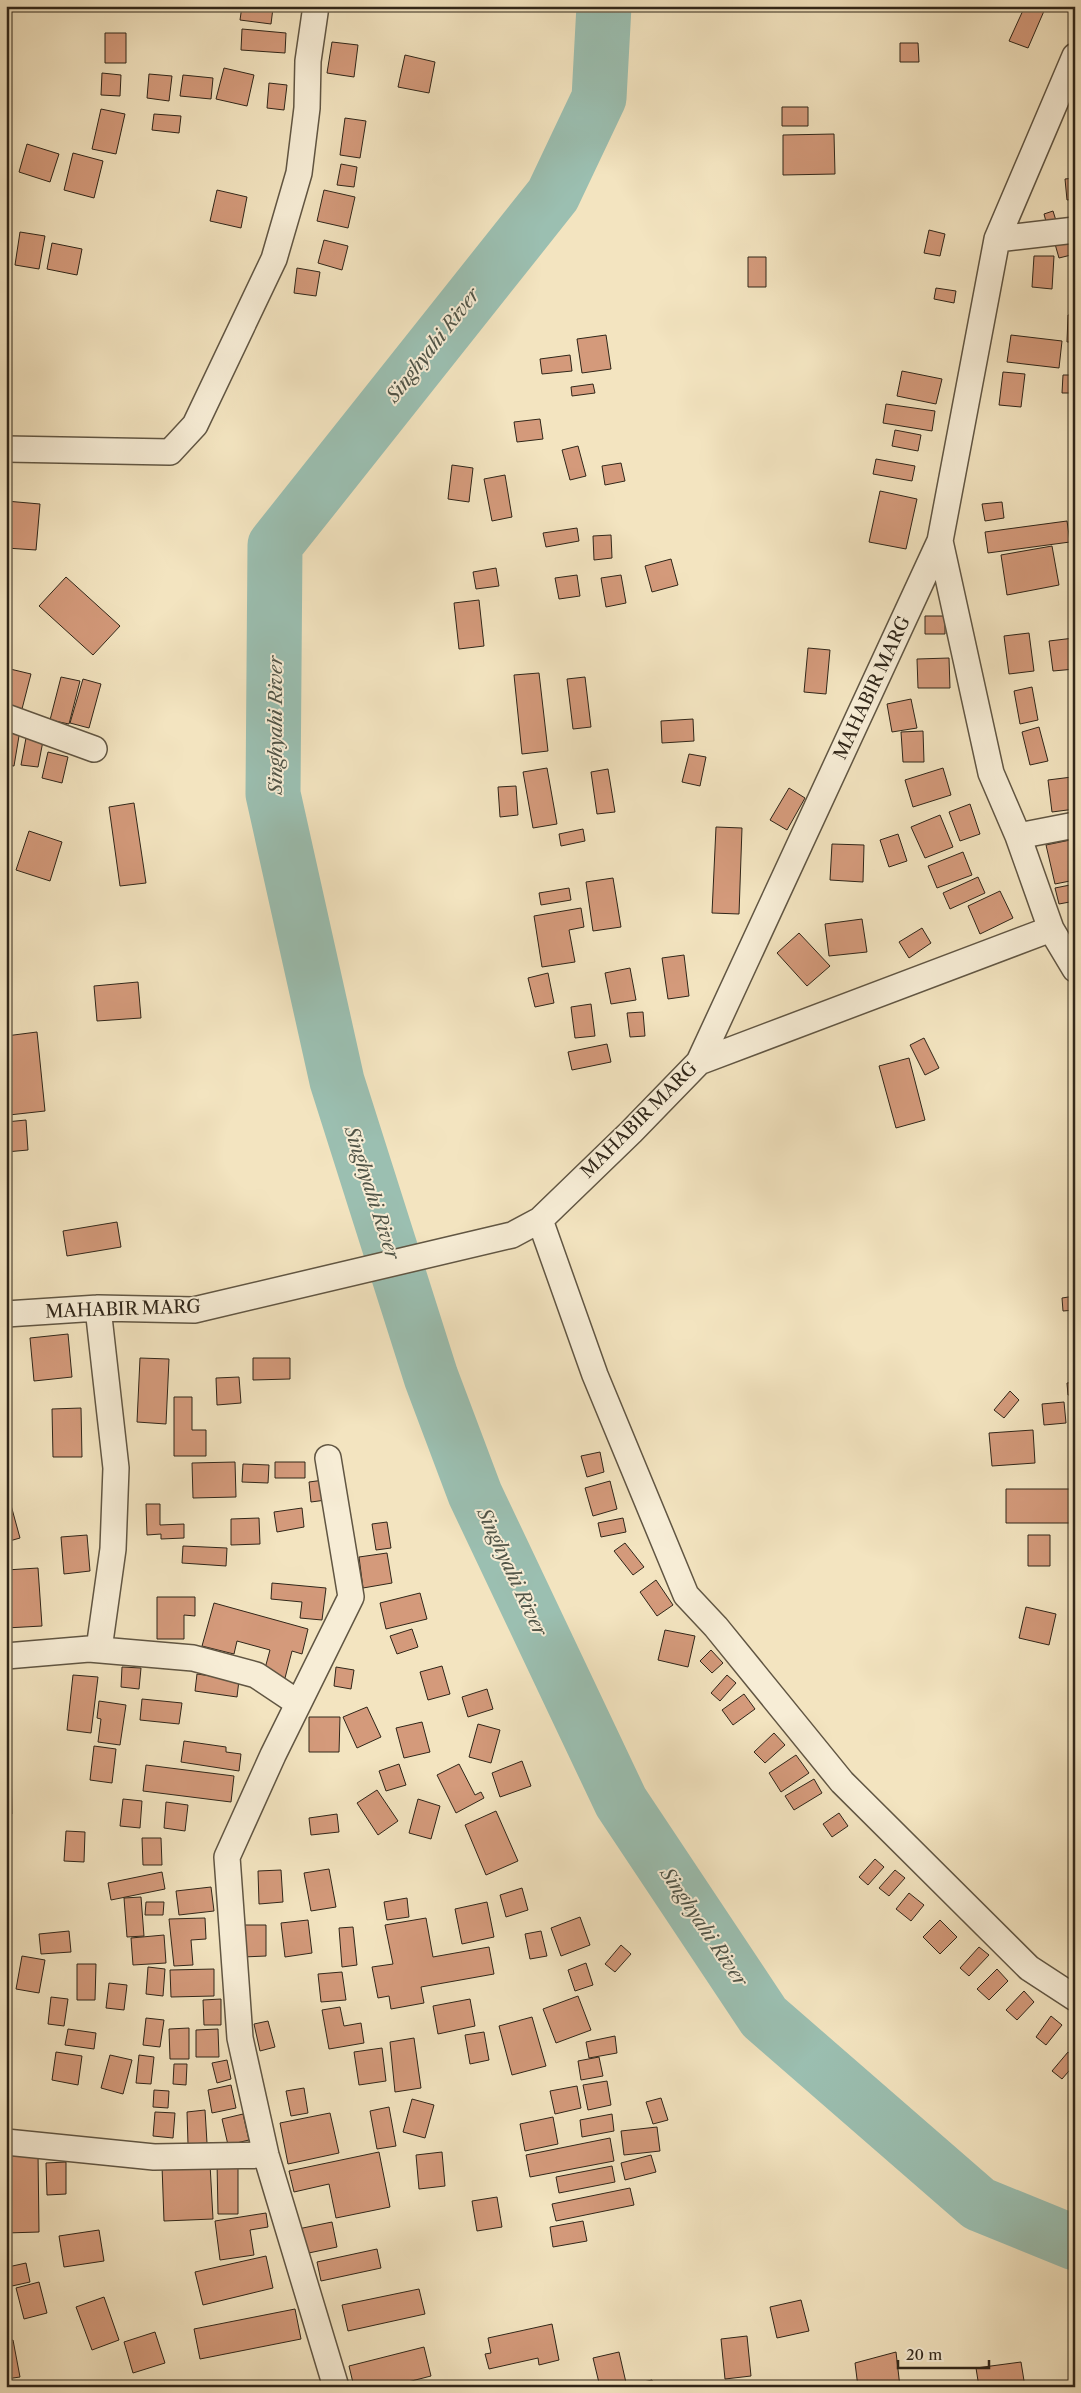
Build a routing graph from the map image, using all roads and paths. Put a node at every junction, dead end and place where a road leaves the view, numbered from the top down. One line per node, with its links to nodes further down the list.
1 (316, 6): 5 (street)
2 (1075, 56): 4 (street, MAHABIR MARG)
3 (1075, 230): 4 (street)
4 (997, 239): 6 (street, MAHABIR MARG)
5 (6, 449)
6 (940, 541): 10 (street); 13 (street, MAHABIR MARG)
7 (6, 717): 8 (street)
8 (94, 749)
9 (1075, 825): 10 (street)
10 (1018, 836): 11 (street)
11 (1051, 929): 12 (street); 13 (street)
12 (1075, 969)
13 (698, 1062): 14 (street, MAHABIR MARG)
14 (540, 1220): 15 (street, MAHABIR MARG); 21 (street)
15 (98, 1308): 16 (street, MAHABIR MARG); 18 (street)
16 (6, 1314)
17 (328, 1458): 20 (street)
18 (99, 1650): 19 (street); 20 (street)
19 (6, 1656)
20 (298, 1703): 23 (street)
21 (1075, 1998)
22 (6, 2142): 23 (street)
23 (266, 2155): 24 (street)
24 (336, 2387)

